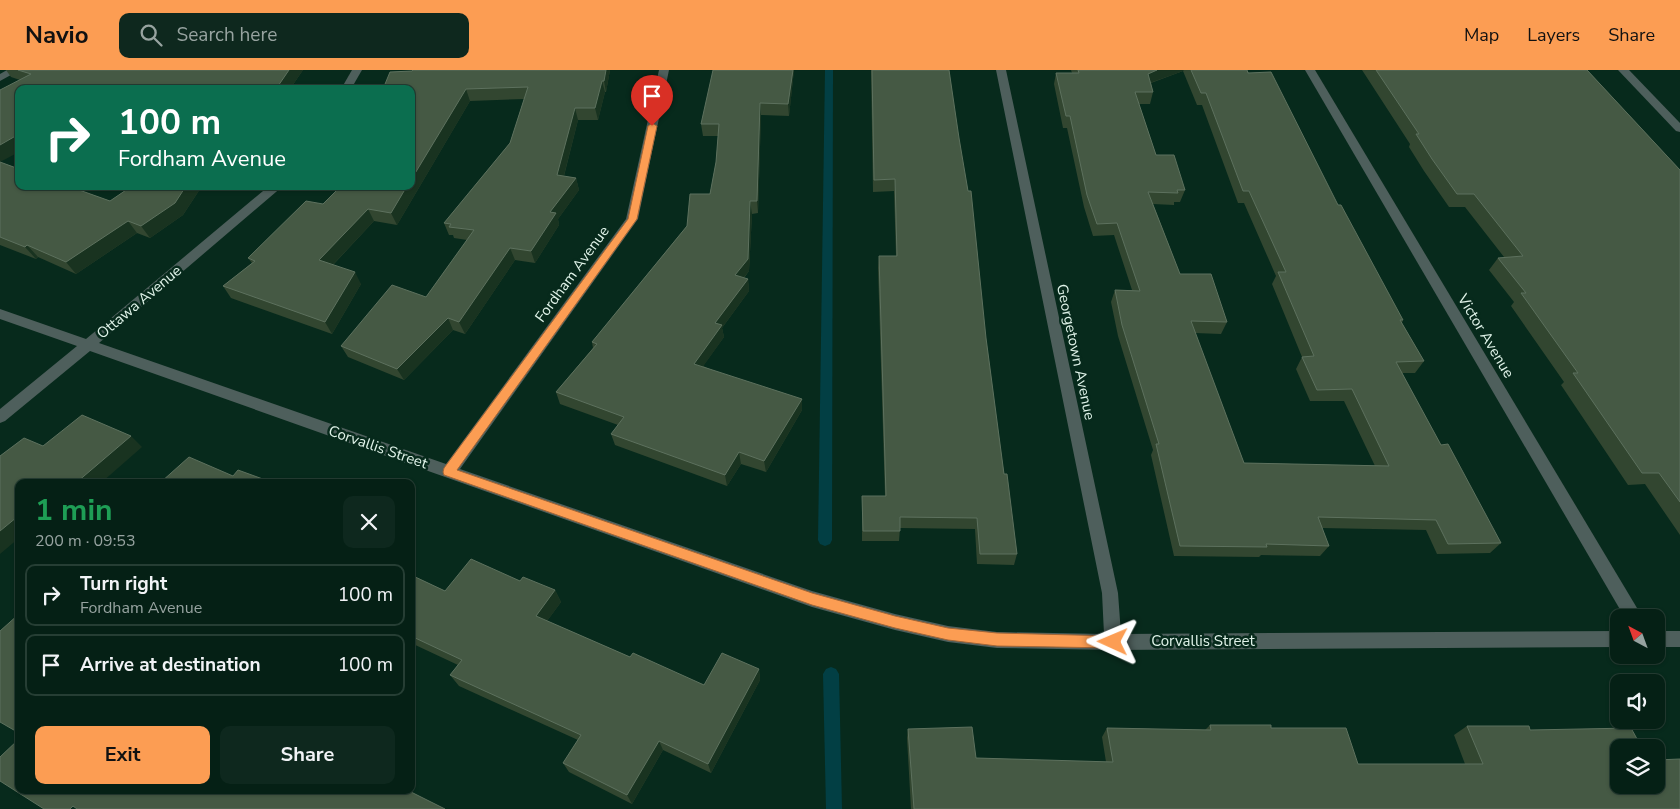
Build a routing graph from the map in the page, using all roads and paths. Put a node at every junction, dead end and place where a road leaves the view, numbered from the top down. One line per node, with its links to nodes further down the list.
1 (15, 70): 7 (street)
2 (357, 70): 8 (street)
3 (664, 70): 14 (street, Fordham Avenue)
4 (1000, 70): 19 (street, Georgetown Avenue)
5 (1310, 70): 15 (street, Victor Avenue)
6 (1623, 70): 9 (street)
7 (0, 78)
8 (348, 85)
9 (1680, 129)
10 (272, 190): 12 (street, Ottawa Avenue)
11 (0, 314): 12 (street, Corvallis Street)
12 (88, 345): 13 (street, Ottawa Avenue); 14 (street, Corvallis Street)
13 (0, 417)
14 (449, 472): 19 (street, Corvallis Street)
15 (1630, 609)
16 (1610, 639): 19 (street, Corvallis Street)
17 (1665, 639): 18 (street)
18 (1680, 639)
19 (1113, 642)

